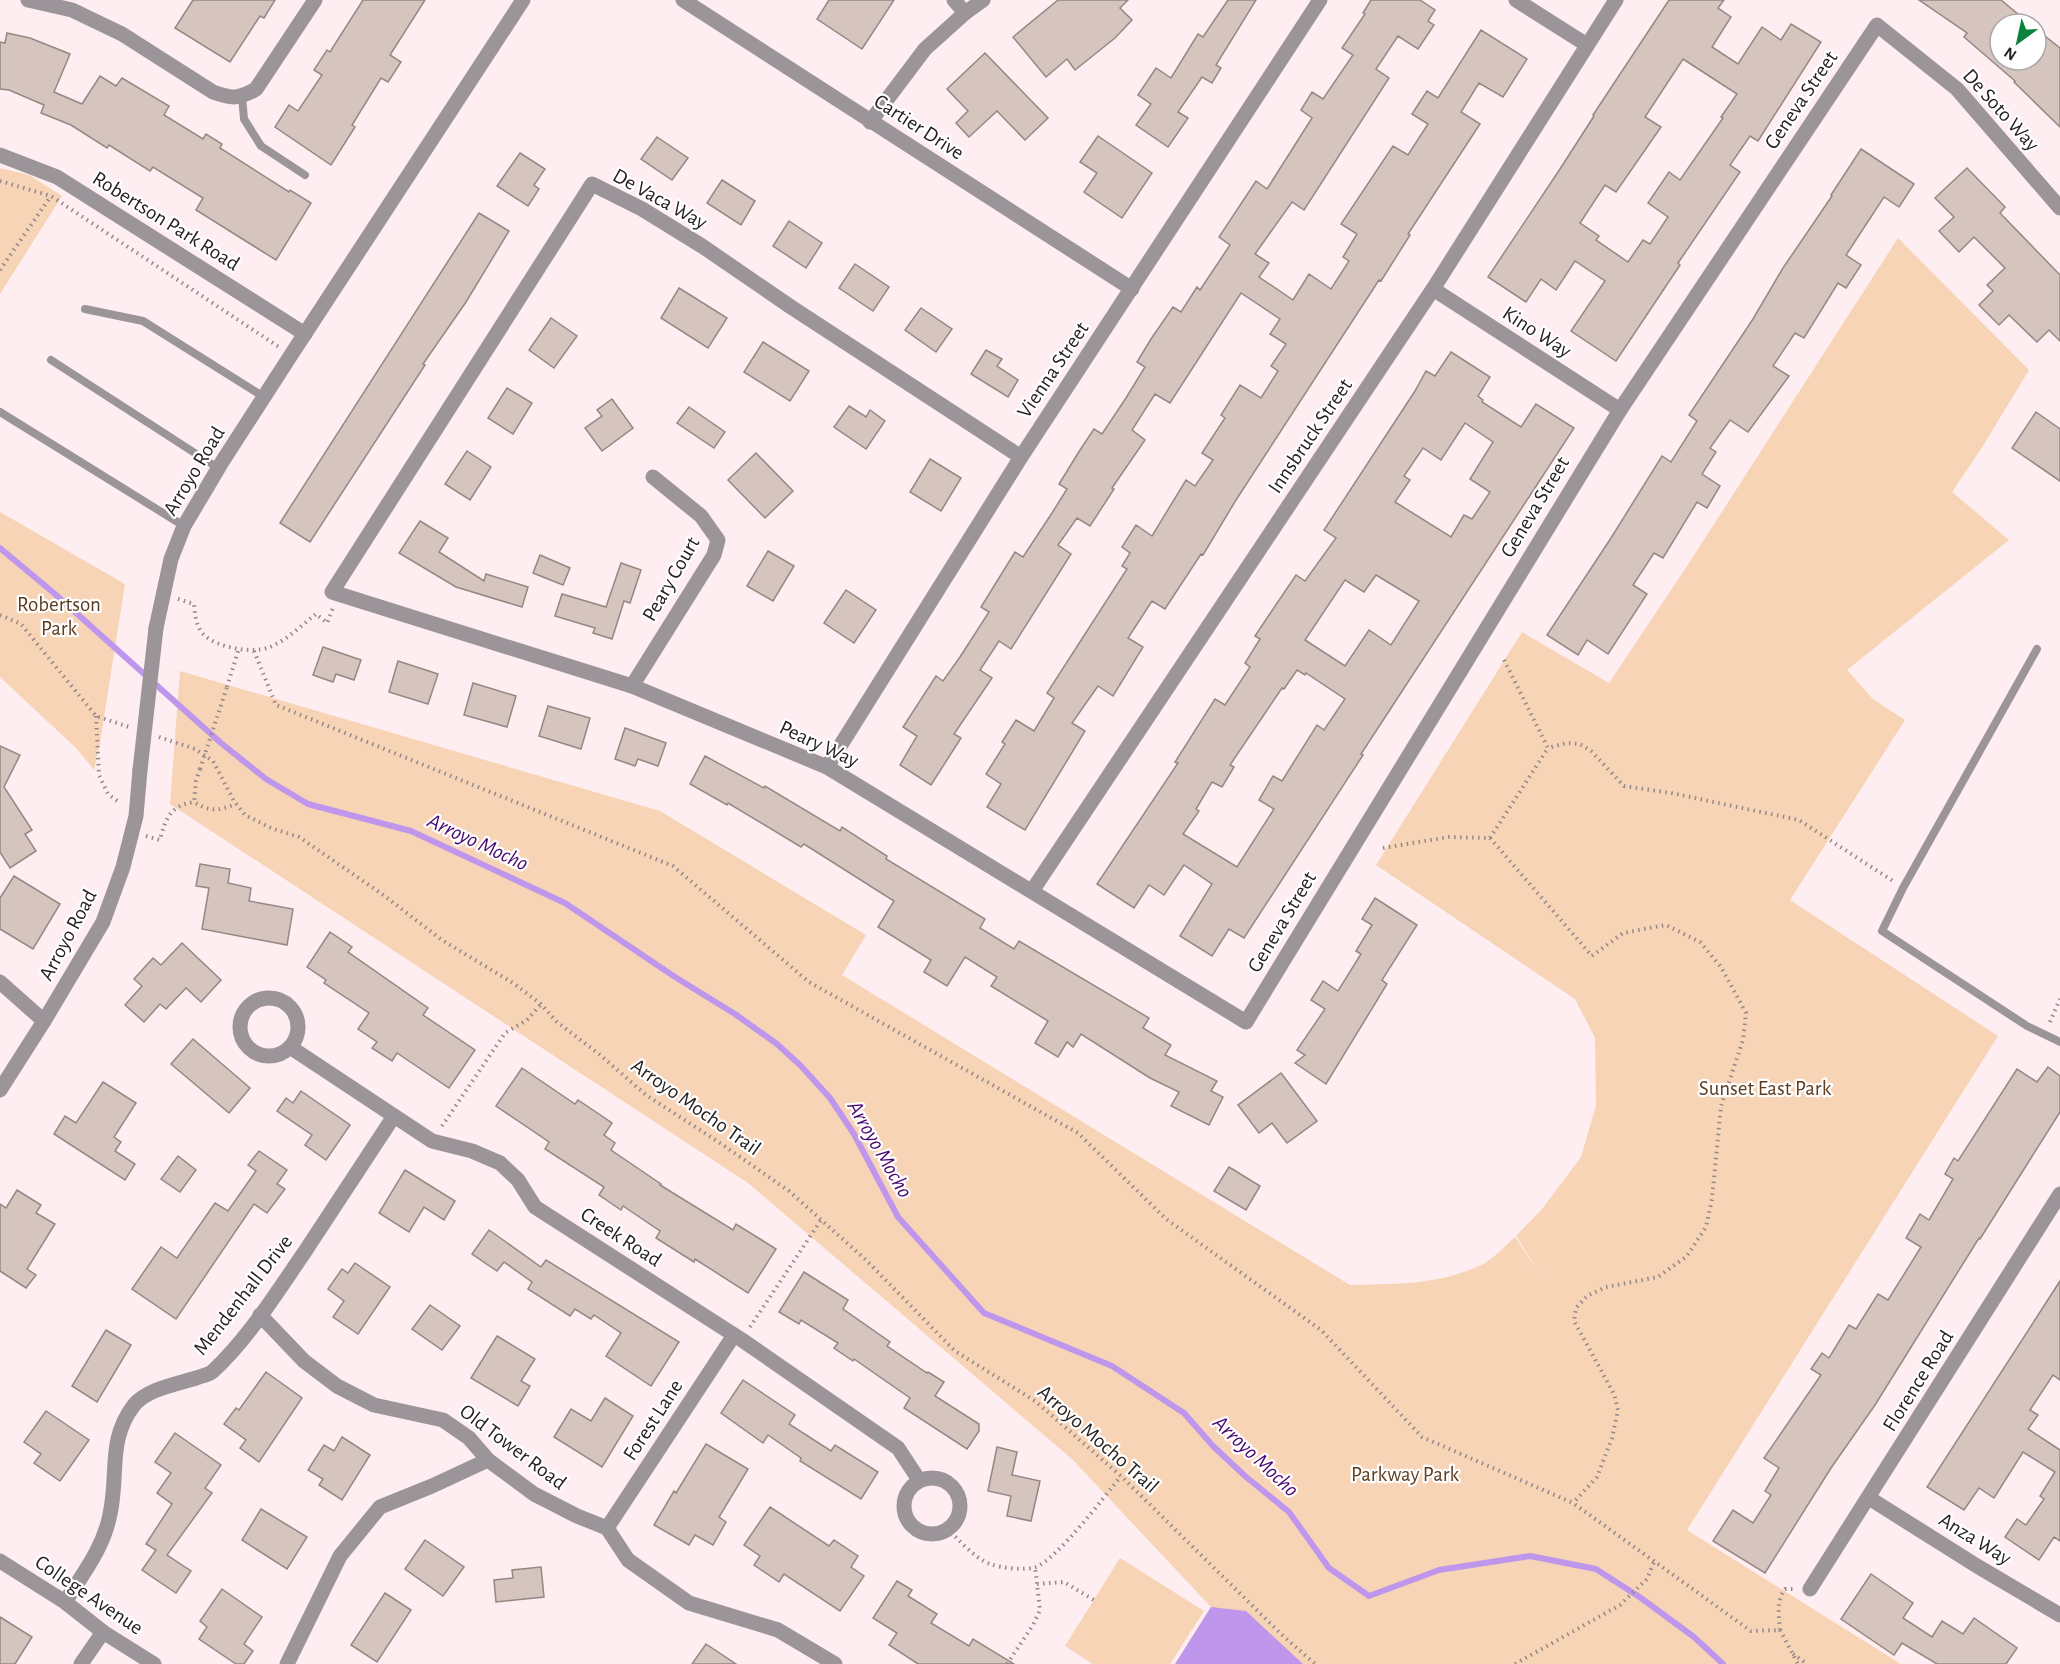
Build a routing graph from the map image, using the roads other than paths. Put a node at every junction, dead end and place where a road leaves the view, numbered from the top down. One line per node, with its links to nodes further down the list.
1 (315, 0): 13 (street)
2 (523, 0): 21 (street, Arroyo Road)
3 (683, 0): 14 (street, Cartier Drive)
4 (954, 0): 10 (street)
5 (982, 0): 10 (street)
6 (1320, 0): 18 (street, Vienna Street)
7 (1516, 0): 12 (street)
8 (1616, 0): 12 (street, Innsbruck Street)
9 (36, 1): 13 (street)
10 (965, 13): 14 (street)
11 (1876, 25): 17 (street, De Soto Way); 24 (street, Geneva Street)
12 (1587, 45): 19 (street, Innsbruck Street)
13 (242, 97): 16 (lane)
14 (870, 122): 18 (street, Cartier Drive)
15 (0, 155): 21 (street, Robertson Park Road)
16 (305, 175)
17 (2060, 208)
18 (1132, 289): 26 (street, Vienna Street)
19 (1433, 290): 24 (street, Kino Way); 34 (street, Innsbruck Street)
20 (86, 309): 23 (lane)
21 (305, 334): 23 (street, Arroyo Road)
22 (51, 360): 27 (lane)
23 (264, 397): 27 (street, Arroyo Road)
24 (1620, 410): 37 (street, Geneva Street)
25 (0, 412): 29 (lane)
26 (1021, 457): 30 (street, De Vaca Way); 33 (street, Vienna Street)
27 (218, 468): 29 (street, Arroyo Road)
28 (653, 477): 32 (street, Peary Court)
29 (184, 526): 36 (street, Arroyo Road, bridge)
30 (336, 593): 32 (street, Peary Way)
31 (2037, 649): 38 (lane)
32 (632, 686): 33 (street, Peary Way)
33 (827, 767): 34 (street, Peary Way)
34 (1032, 891): 37 (street, Peary Way)
35 (0, 982): 36 (street)
36 (44, 1021): 40 (street, Arroyo Road)
37 (1246, 1022)
38 (2060, 1042)
39 (291, 1047): 41 (street, Creek Road)
40 (0, 1090)
41 (394, 1116): 43 (street, Mendenhall Drive); 44 (street, Creek Road)
42 (2060, 1194): 47 (street, Florence Road)
43 (260, 1315): 45 (street, Old Tower Road); 51 (street, Mendenhall Drive)
44 (738, 1337): 46 (street, Creek Road); 48 (street, Forest Lane)
45 (488, 1460): 48 (street, Old Tower Road); 56 (street)
46 (919, 1480): 46 (street)
47 (1869, 1498): 50 (street, Florence Road); 52 (street, Anza Way)
48 (607, 1528): 57 (street)
49 (0, 1561): 51 (street, College Avenue)
50 (1810, 1589)
51 (66, 1602): 53 (street, College Avenue)
52 (2060, 1615)
53 (103, 1632): 54 (street); 55 (street, College Avenue)
54 (81, 1664)
55 (154, 1664)
56 (287, 1664)
57 (835, 1664)

